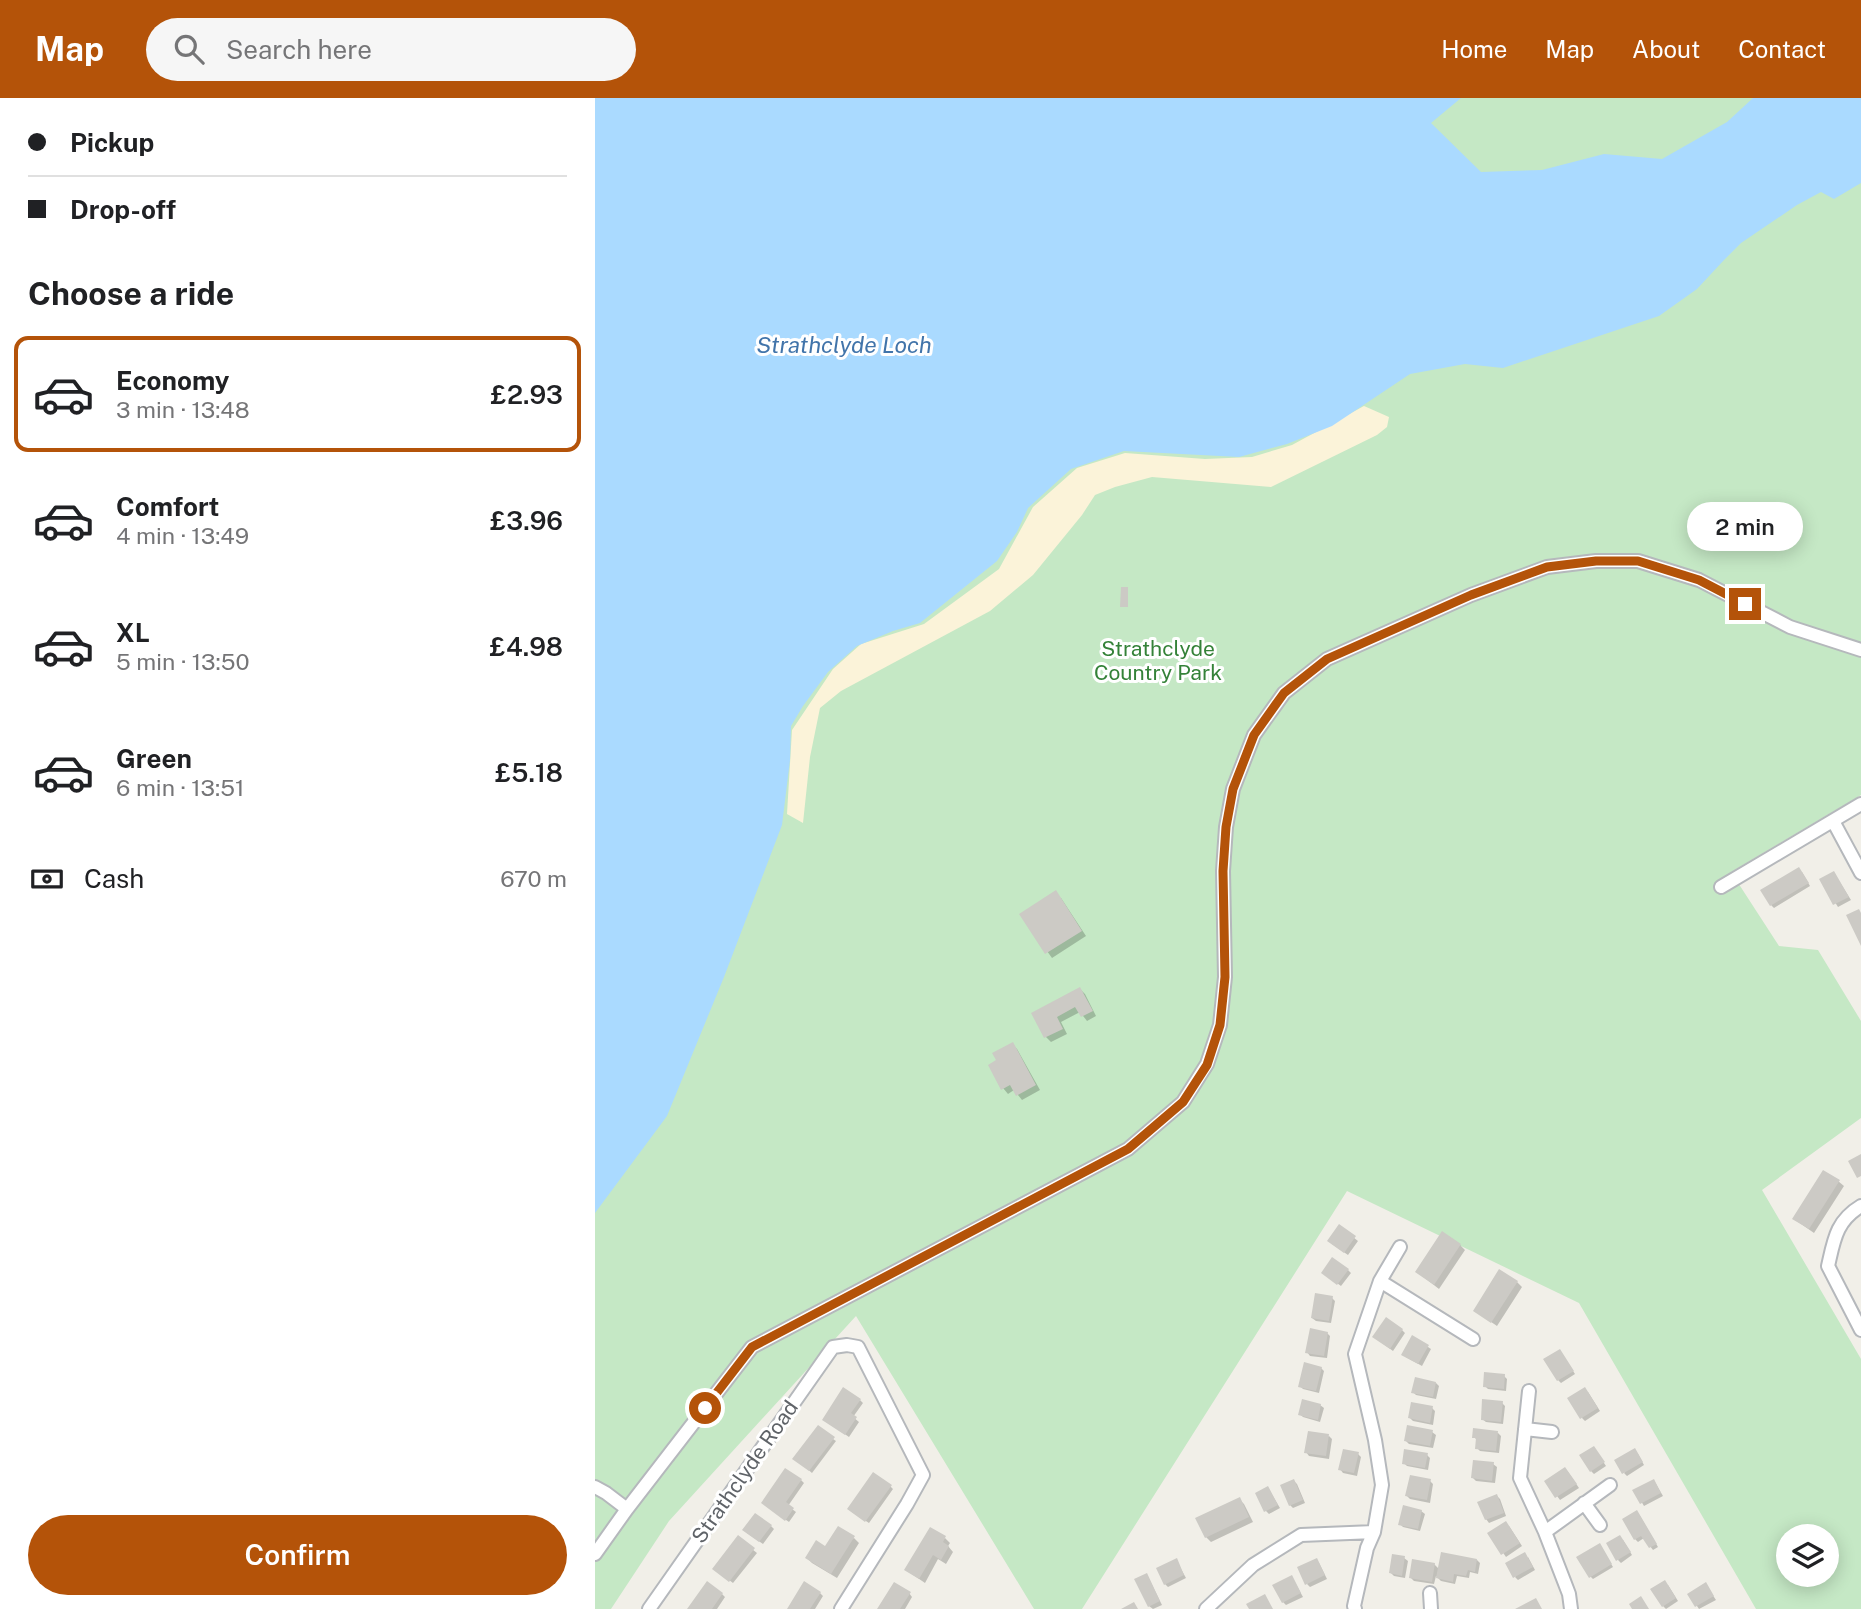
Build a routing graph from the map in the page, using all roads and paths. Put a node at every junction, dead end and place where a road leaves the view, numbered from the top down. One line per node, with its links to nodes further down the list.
1 (1861, 650): 17 (street)
2 (1861, 804): 3 (street)
3 (1833, 821): 4 (street); 5 (street)
4 (1861, 873)
5 (1721, 887)
6 (1861, 1206): 9 (street)
7 (1400, 1247): 8 (street)
8 (1380, 1281): 10 (street); 19 (street)
9 (1861, 1330)
10 (1473, 1339)
11 (1528, 1391): 12 (street)
12 (1525, 1429): 13 (street); 20 (street)
13 (1552, 1432)
14 (1610, 1485): 16 (street)
15 (595, 1487): 17 (street)
16 (1584, 1503): 18 (street); 20 (street)
17 (627, 1509): 21 (street)
18 (1600, 1525)
19 (1374, 1532): 25 (street); 26 (street)
20 (1545, 1532): 28 (street)
21 (595, 1554)
22 (1430, 1593): 27 (street)
23 (649, 1609): 24 (street, Strathclyde Road)
24 (841, 1609)
25 (1206, 1609)
26 (1355, 1609)
27 (1431, 1609)
28 (1571, 1609)

